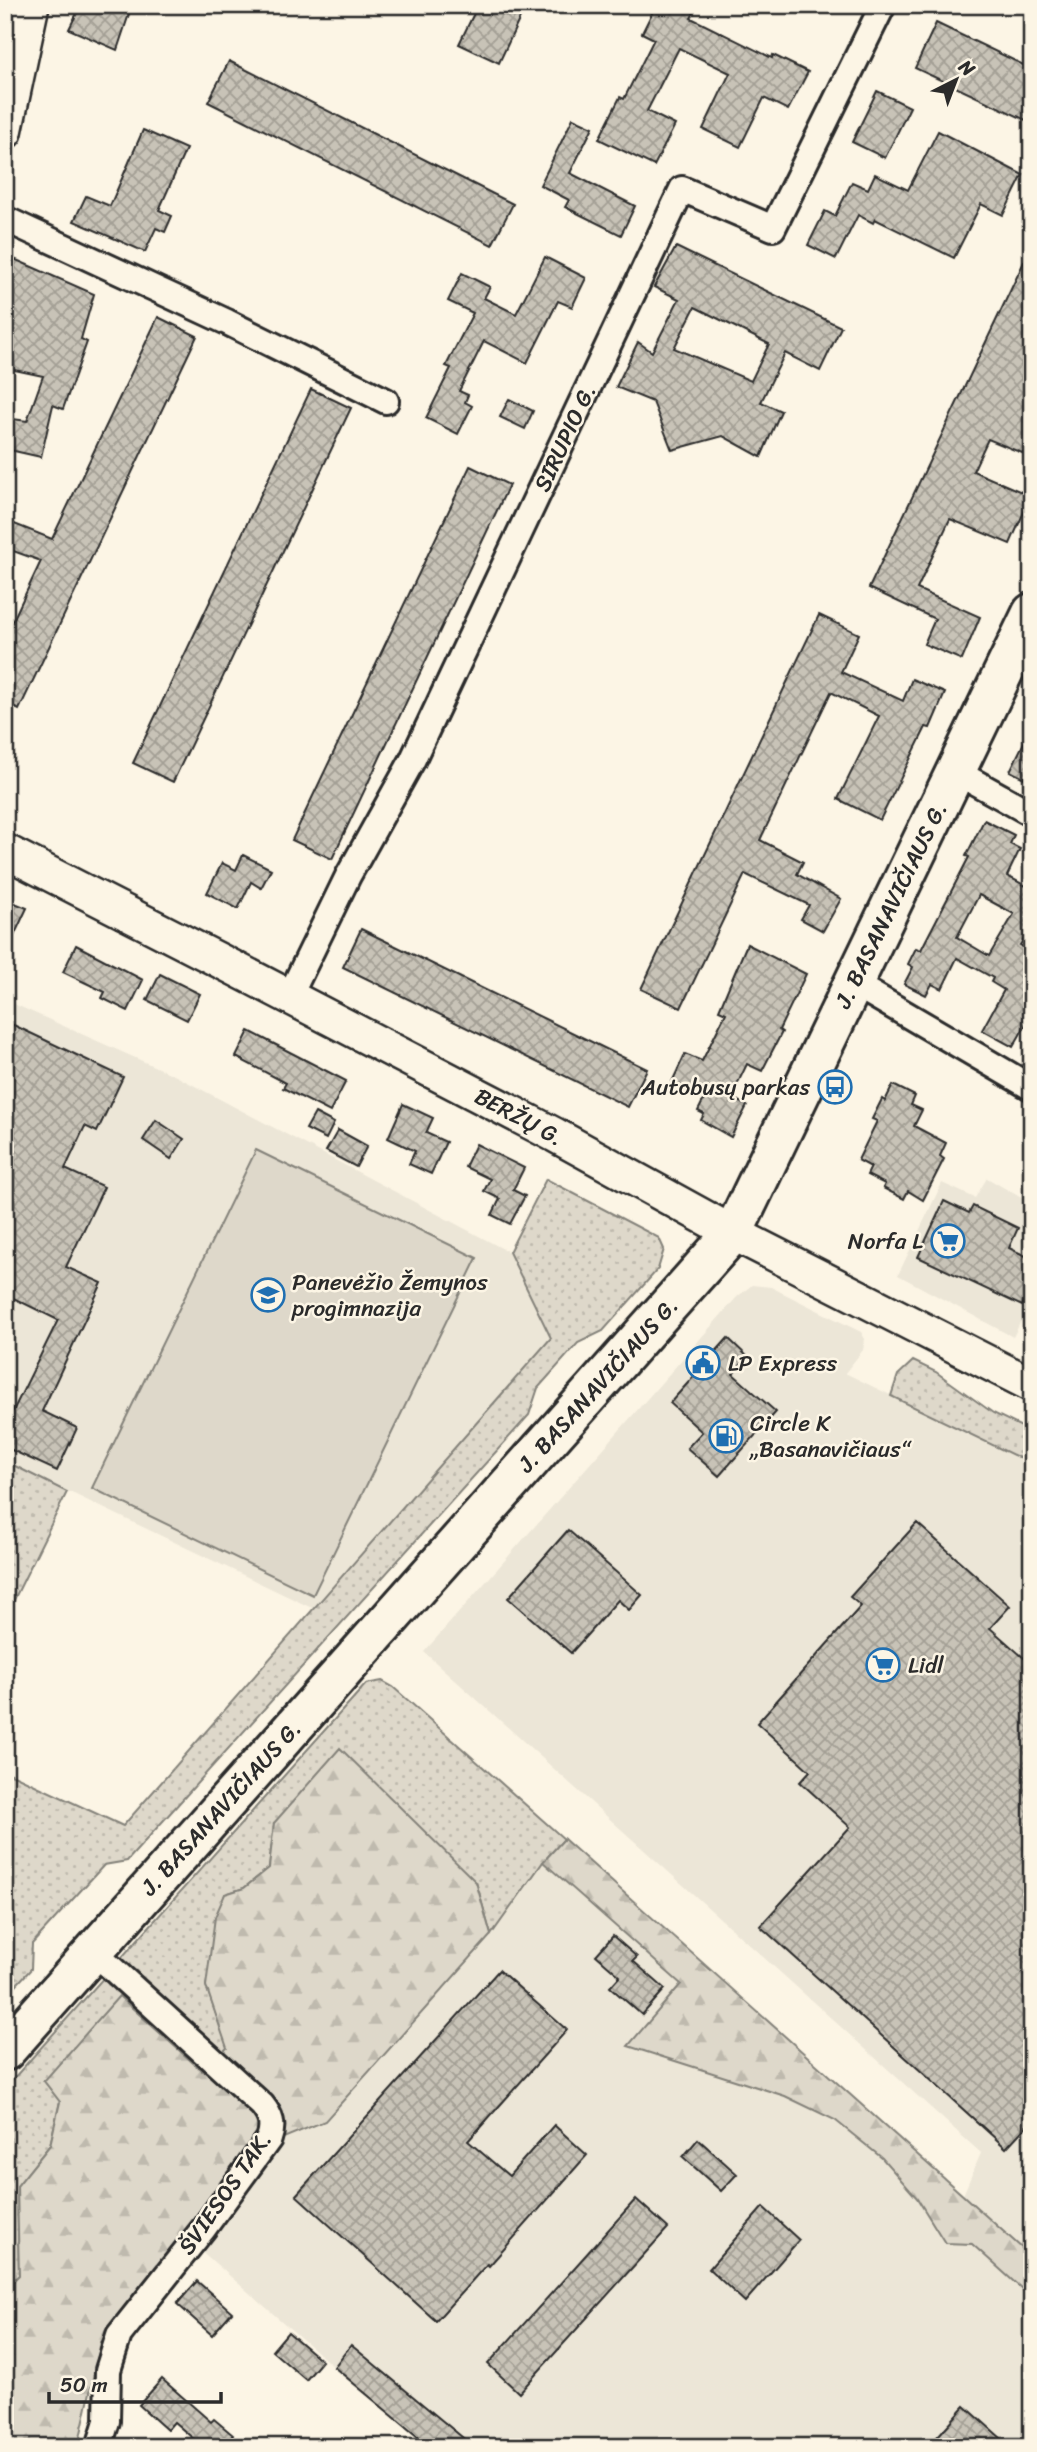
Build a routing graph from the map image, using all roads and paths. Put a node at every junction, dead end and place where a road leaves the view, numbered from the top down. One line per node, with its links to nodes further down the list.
1 (32, 5): 3 (main road)
2 (883, 5): 11 (street, SIRUPIO G.)
3 (5, 132)
4 (5, 219): 5 (street)
5 (386, 401)
6 (1032, 613): 7 (highway, J. BASANAVIČIAUS G.)
7 (955, 771): 8 (street); 10 (highway, J. BASANAVIČIAUS G.)
8 (1032, 814)
9 (5, 852): 11 (main road, BERŽŲ G.)
10 (853, 983): 12 (street); 13 (highway, J. BASANAVIČIAUS G.)
11 (289, 997): 13 (main road, BERŽŲ G.)
12 (1032, 1088)
13 (733, 1233): 14 (main road, BERŽŲ G.); 15 (highway, J. BASANAVIČIAUS G.)
14 (1032, 1385)
15 (94, 1952): 16 (highway, J. BASANAVIČIAUS G.); 17 (street, ŠVIESOS TAK.)
16 (5, 2050)
17 (99, 2447)

